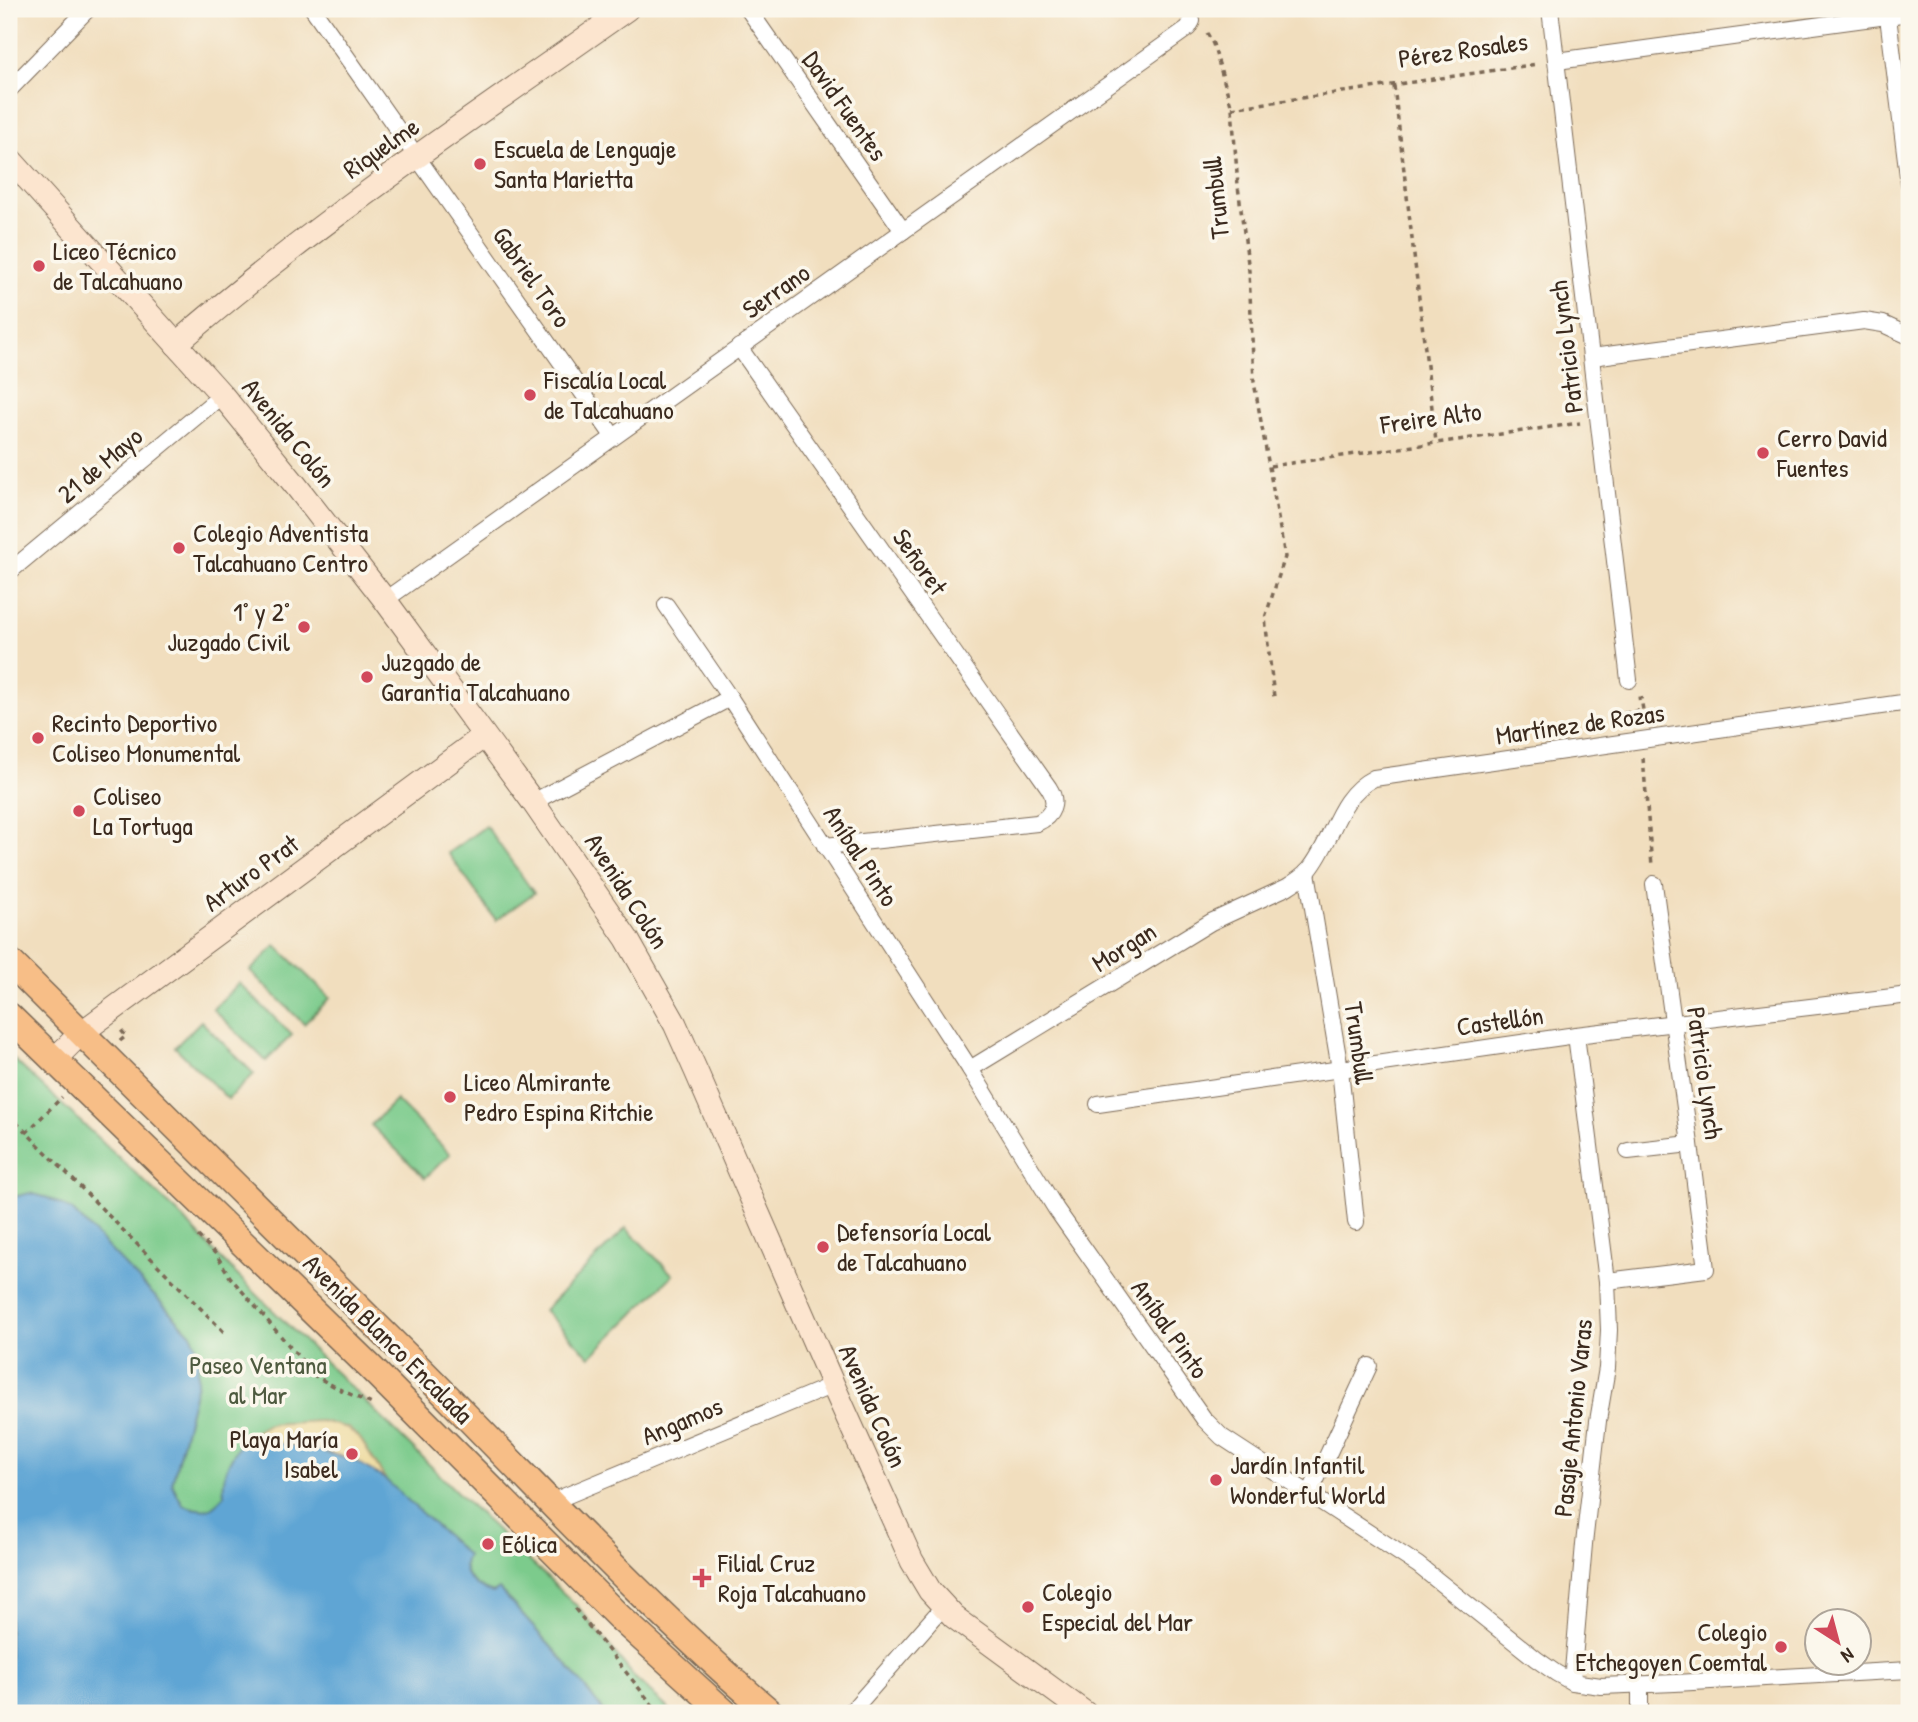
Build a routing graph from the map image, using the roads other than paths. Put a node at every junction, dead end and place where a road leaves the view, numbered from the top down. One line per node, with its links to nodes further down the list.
1 (88, 9): 10 (street)
2 (313, 9): 11 (street, Gabriel Toro)
3 (626, 9): 11 (main road, Riquelme)
4 (748, 9): 14 (street, David Fuentes)
5 (1550, 9): 9 (street, Patricio Lynch)
6 (1888, 12): 7 (street, Pérez Rosales); 9 (street, Pérez Rosales); 13 (street)
7 (1909, 13)
8 (1190, 15): 14 (street, Serrano)
9 (1558, 61): 18 (street, Patricio Lynch)
10 (9, 90)
11 (417, 157): 16 (main road, Riquelme); 20 (street, Gabriel Toro)
12 (9, 158): 16 (main road, Avenida Colón)
13 (1909, 184)
14 (903, 231): 17 (street, Serrano)
15 (1909, 335): 18 (street)
16 (176, 344): 19 (main road, Avenida Colón)
17 (739, 347): 20 (street, Serrano); 29 (street, Señoret)
18 (1592, 357): 24 (street, Patricio Lynch)
19 (222, 395): 21 (street, 21 de Mayo); 22 (main road, Avenida Colón)
20 (613, 436): 22 (street, Serrano)
21 (9, 572)
22 (385, 600): 27 (main road, Avenida Colón)
23 (666, 605): 25 (street, Aníbal Pinto)
24 (1629, 680)
25 (730, 698): 28 (street); 29 (street, Aníbal Pinto)
26 (1909, 702): 30 (street, Martínez de Rozas)
27 (484, 736): 28 (main road, Avenida Colón); 36 (main road, Arturo Prat)
28 (533, 802): 47 (main road, Avenida Colón)
29 (825, 845): 39 (street, Aníbal Pinto)
30 (1307, 872): 39 (street, Morgan); 40 (street, Trumbull)
31 (1654, 884): 35 (street, Patricio Lynch)
32 (9, 961): 36 (main road, Avenida Blanco Encalada)
33 (1909, 995): 35 (street, Castellón)
34 (9, 1016): 38 (main road, Avenida Blanco Encalada)
35 (1674, 1024): 37 (street, Castellón); 42 (street, Patricio Lynch)
36 (81, 1033): 38 (main road, Arturo Prat); 49 (main road, Avenida Blanco Encalada)
37 (1576, 1035): 40 (street, Castellón); 45 (street, Pasaje Antonio Varas)
38 (54, 1060): 54 (main road, Avenida Blanco Encalada)
39 (970, 1069): 48 (street, Aníbal Pinto)
40 (1340, 1069): 41 (street, Castellón); 44 (street, Trumbull)
41 (1098, 1104)
42 (1690, 1144): 43 (street); 45 (street, Patricio Lynch)
43 (1628, 1151)
44 (1356, 1222)
45 (1607, 1281): 52 (street, Pasaje Antonio Varas)
46 (1370, 1366): 48 (street)
47 (833, 1385): 49 (street, Angamos); 50 (main road, Avenida Colón)
48 (1310, 1493): 52 (street, Aníbal Pinto)
49 (551, 1502): 55 (main road, Avenida Blanco Encalada)
50 (943, 1607): 56 (street); 57 (main road, Avenida Colón)
51 (1909, 1670): 53 (street, Aníbal Pinto)
52 (1572, 1682): 53 (street, Aníbal Pinto)
53 (1640, 1684): 58 (street)
54 (725, 1713)
55 (771, 1713)
56 (850, 1713)
57 (1085, 1713)
58 (1640, 1713)

